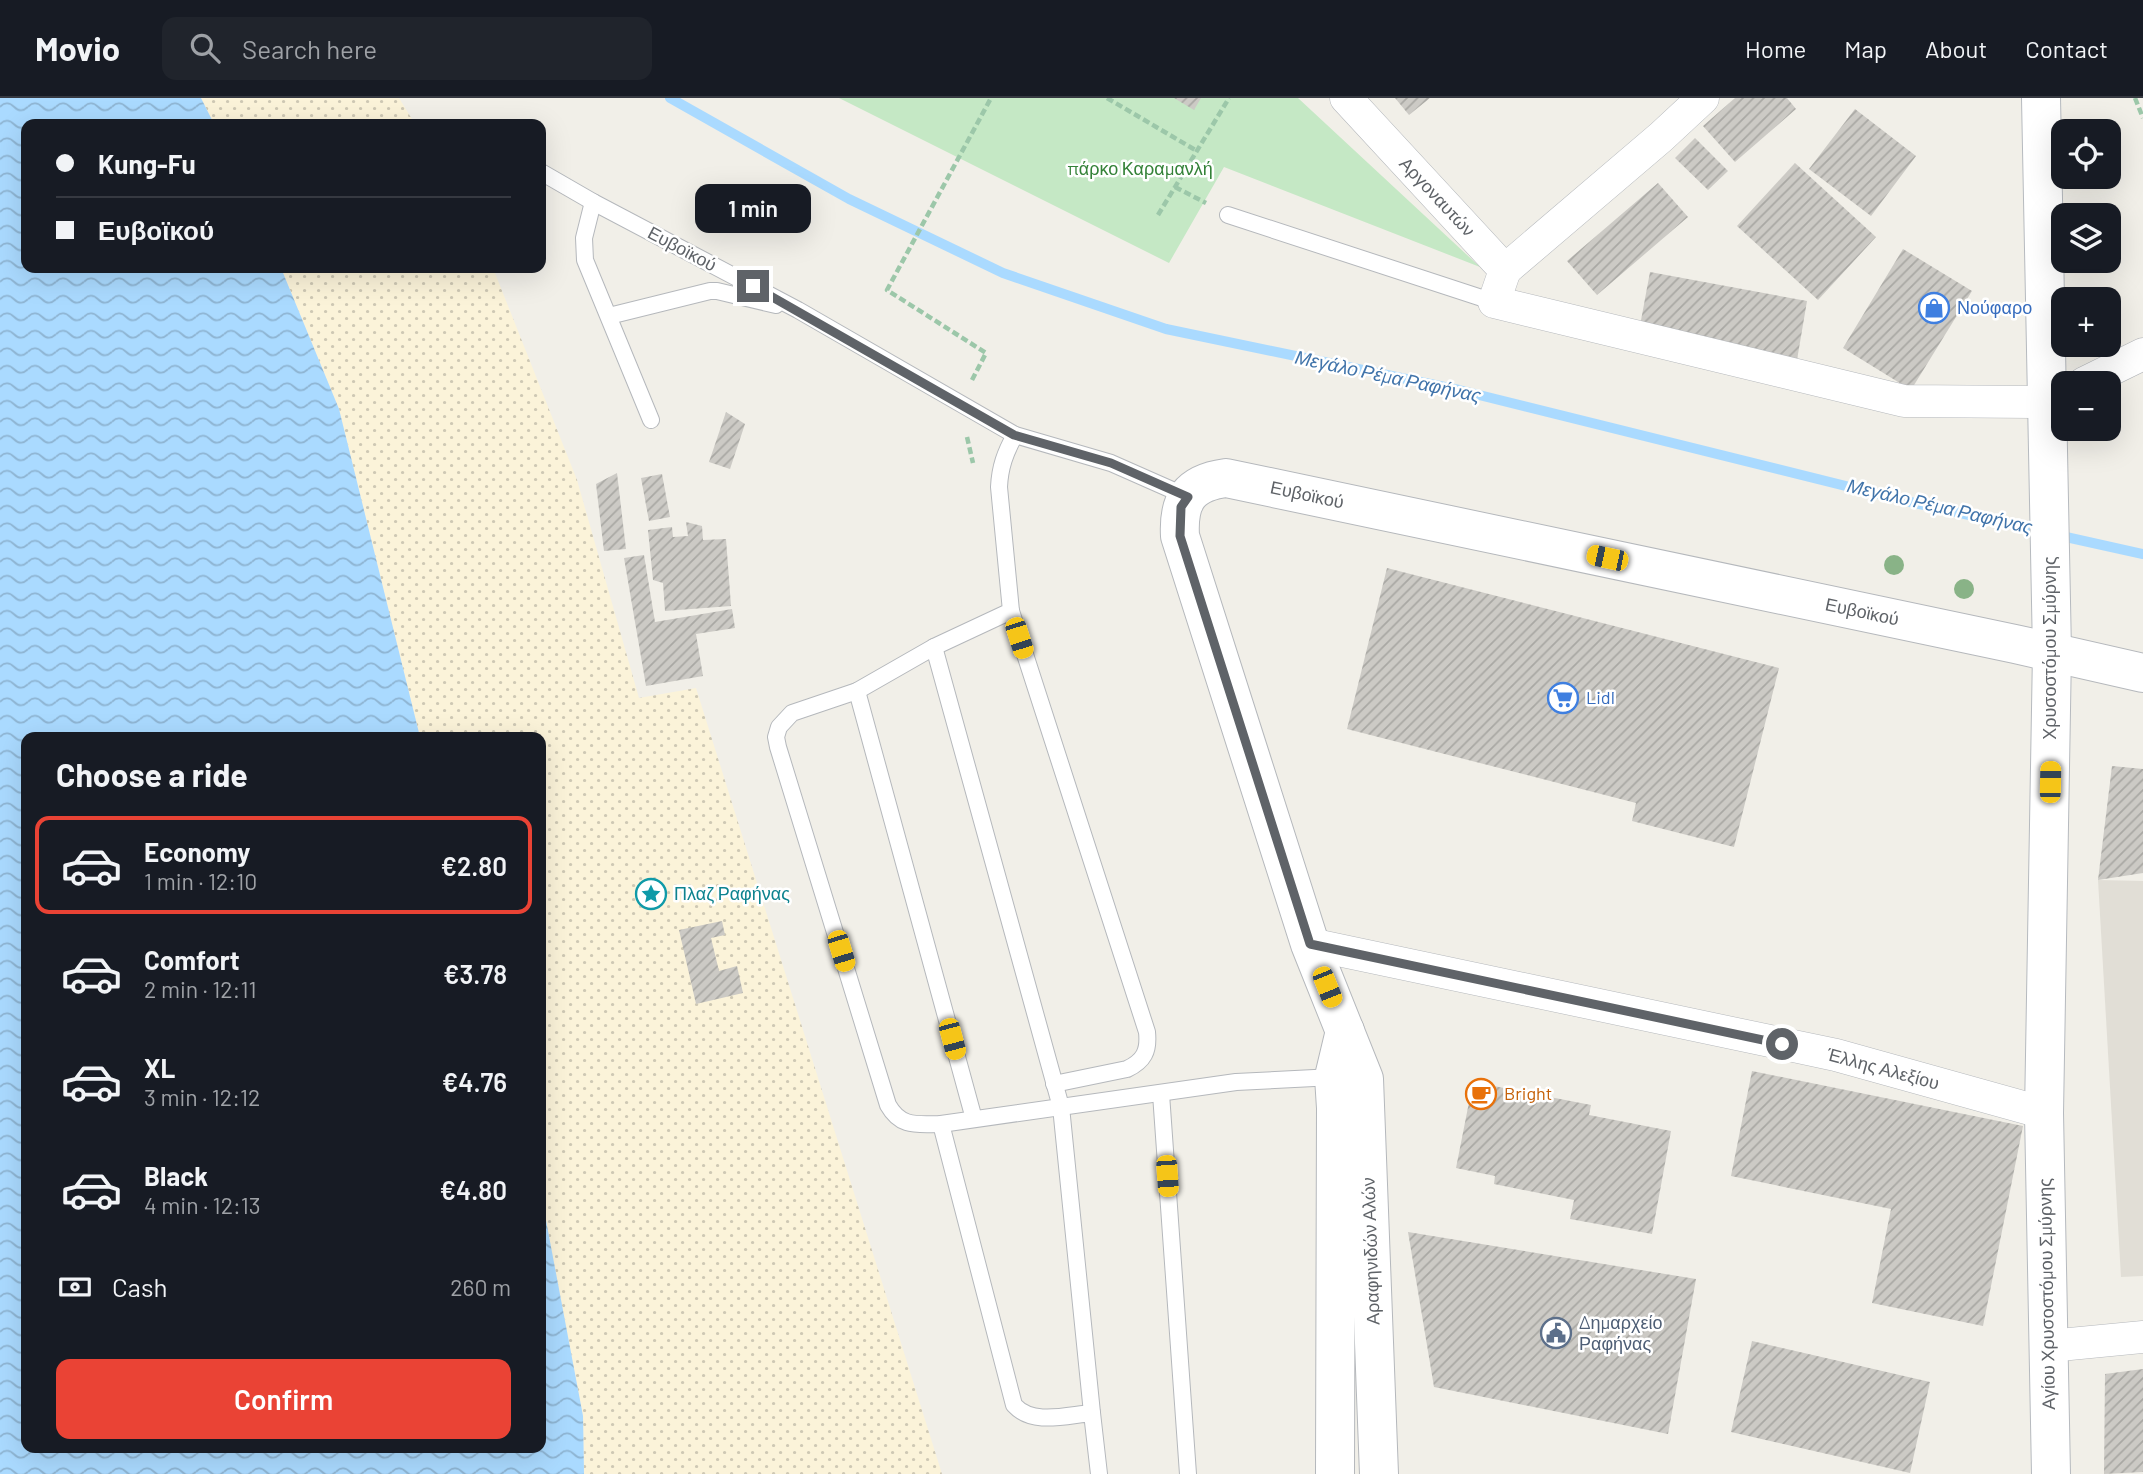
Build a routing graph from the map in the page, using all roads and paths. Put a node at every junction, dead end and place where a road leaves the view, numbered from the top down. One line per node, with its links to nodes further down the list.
1 (991, 98): 16 (path)
2 (1107, 98): 9 (path)
3 (1229, 98): 9 (path)
4 (1346, 98): 15 (street, Αργοναυτών)
5 (1703, 98): 15 (street)
6 (2041, 98): 21 (street, Χρυσοστόμου Σμύρνης)
7 (2135, 98): 8 (path)
8 (2143, 118)
9 (1197, 151): 11 (path)
10 (546, 175): 12 (lane, Ευβοϊκού)
11 (1175, 187): 13 (path); 14 (path)
12 (593, 202): 18 (lane, Ευβοϊκού); 19 (lane)
13 (1157, 215)
14 (1228, 215): 17 (lane)
15 (1505, 270): 17 (street)
16 (887, 290)
17 (1494, 302): 23 (street)
18 (798, 310): 19 (lane); 26 (lane, Ευβοϊκού)
19 (609, 316): 24 (lane)
20 (2143, 354): 22 (street)
21 (2054, 371)
22 (2108, 371)
23 (2051, 398)
24 (651, 420)
25 (2051, 427): 30 (street, Χρυσοστόμου Σμύρνης)
26 (1014, 435): 27 (lane, Ευβοϊκού); 28 (lane)
27 (1188, 497): 30 (street, Ευβοϊκού); 33 (street, Αραφηνιδών Αλών)
28 (1011, 611): 29 (lane); 36 (lane)
29 (934, 647): 32 (lane); 36 (lane)
30 (2052, 652): 31 (street, Ευβοϊκού); 39 (street, Χρυσοστόμου Σμύρνης)
31 (2143, 673)
32 (857, 691): 40 (lane); 41 (lane)
33 (1310, 944): 34 (street, Αραφηνιδών Αλών); 39 (street, Έλλης Αλεξίου)
34 (1345, 1031): 35 (street, Αραφηνιδών Αλών); 48 (street, Αραφηνιδών Αλών)
35 (1334, 1077): 37 (lane); 47 (street, Αραφηνιδών Αλών)
36 (1054, 1084): 38 (lane)
37 (1161, 1094): 38 (lane); 46 (lane)
38 (1061, 1107): 40 (lane); 44 (lane)
39 (2044, 1113): 43 (street, Αγίου Χρυσοστόμου Σμύρνης)
40 (974, 1119): 41 (lane)
41 (941, 1124): 44 (lane)
42 (2143, 1338): 43 (street)
43 (2049, 1346): 49 (street, Αγίου Χρυσοστόμου Σμύρνης)
44 (1092, 1413): 45 (lane)
45 (1099, 1474)
46 (1188, 1474)
47 (1335, 1474)
48 (1379, 1474)
49 (2051, 1474)

